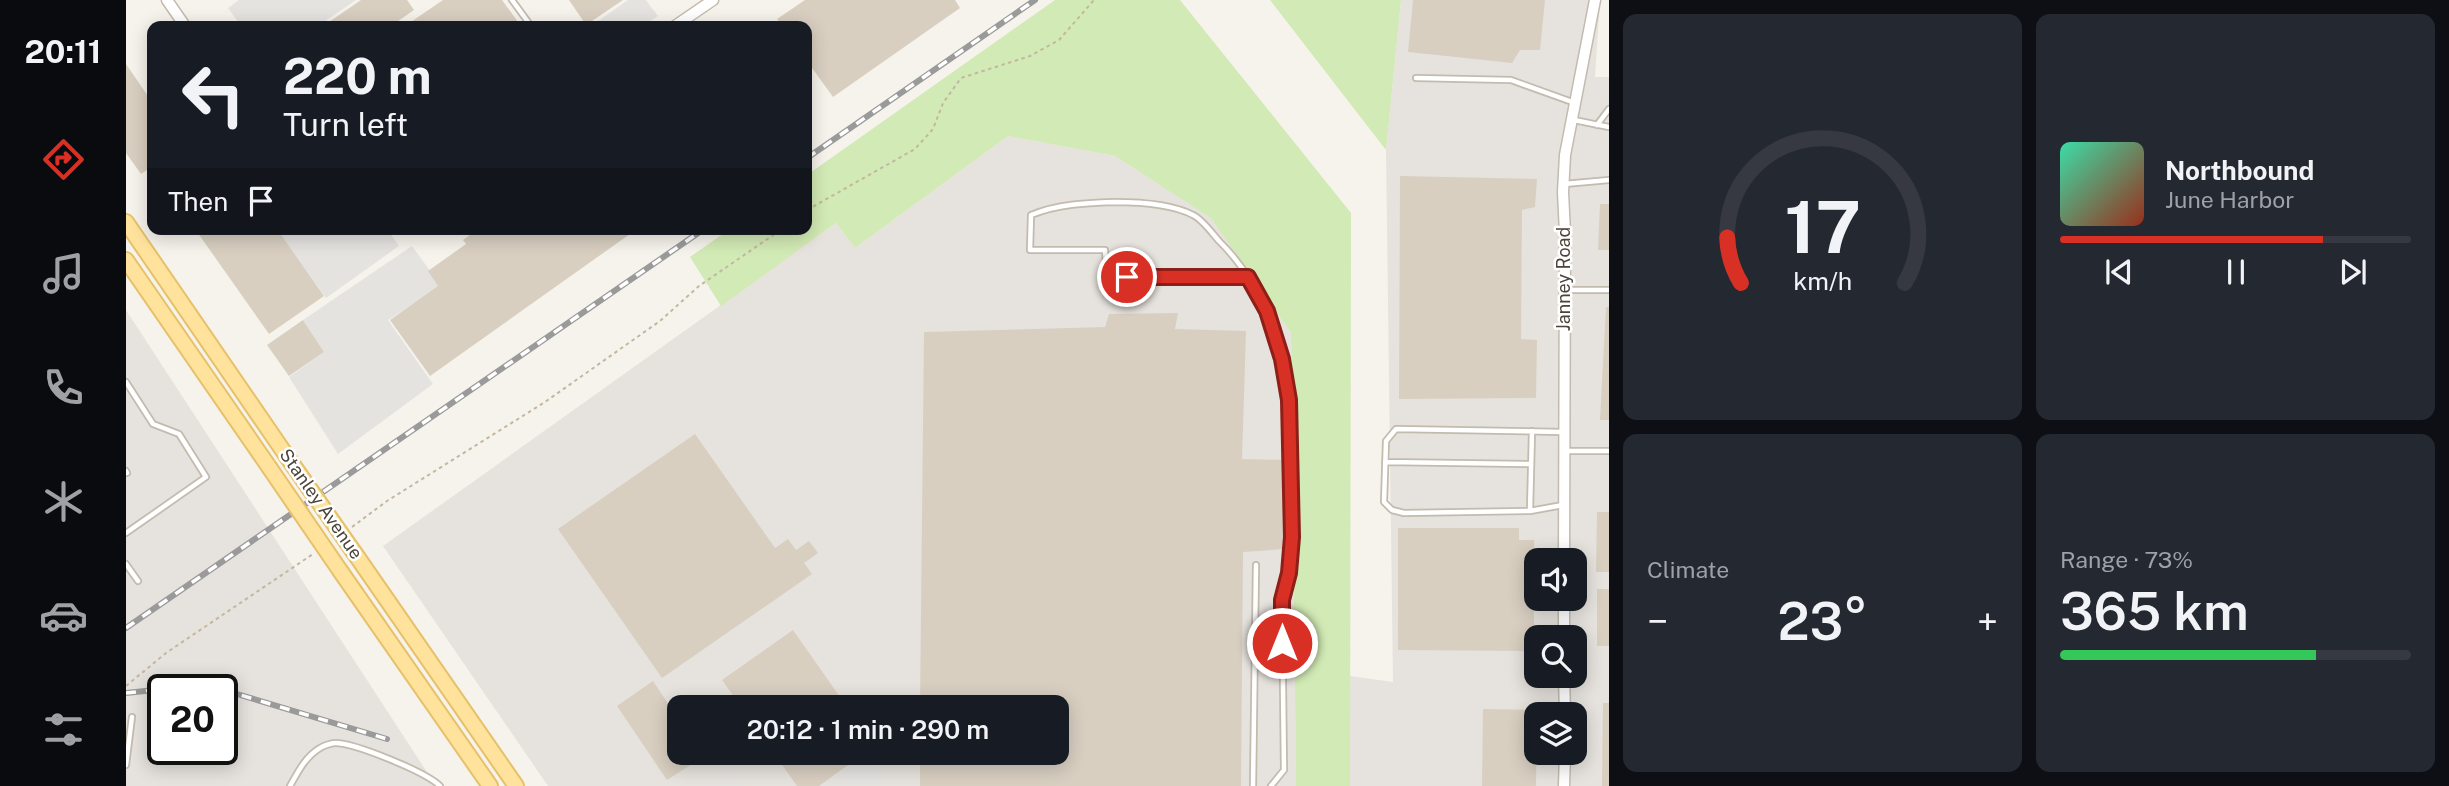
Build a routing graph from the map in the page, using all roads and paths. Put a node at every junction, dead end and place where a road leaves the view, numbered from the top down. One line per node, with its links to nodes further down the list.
1 (167, 0): 6 (street)
2 (512, 0): 7 (lane)
3 (713, 0): 8 (street)
4 (1094, 0): 17 (path)
5 (1595, 0): 10 (street, Janney Road)
6 (182, 21)
7 (527, 21)
8 (682, 21)
9 (1416, 78): 10 (lane)
10 (1576, 103): 12 (street, Janney Road)
11 (1609, 109): 13 (lane)
12 (1573, 120): 13 (lane); 16 (street, Janney Road)
13 (1597, 125): 14 (lane)
14 (1609, 127)
15 (1609, 180): 16 (lane)
16 (1563, 184): 22 (street, Janney Road)
17 (812, 207)
18 (126, 222): 47 (main road, Stanley Avenue, bridge)
19 (773, 235): 33 (path)
20 (126, 260): 46 (main road, Stanley Avenue, bridge)
21 (1248, 277): 21 (lane); 49 (lane)
22 (1564, 290): 23 (lane); 26 (street, Janney Road)
23 (1609, 290)
24 (126, 382): 34 (lane)
25 (1532, 431): 26 (lane); 29 (lane); 30 (lane)
26 (1564, 432): 27 (street, Janney Road)
27 (1564, 451): 28 (lane); 31 (street, Janney Road)
28 (1609, 451)
29 (1385, 462): 30 (lane); 32 (lane)
30 (1531, 464): 32 (lane)
31 (1564, 505): 32 (lane); 35 (street, Janney Road)
32 (1530, 512)
33 (345, 532)
34 (126, 533)
35 (1564, 548)
36 (313, 554): 40 (path)
37 (126, 564): 39 (lane)
38 (1256, 565): 48 (lane)
39 (138, 581)
40 (126, 686)
41 (132, 717): 42 (lane)
42 (126, 765)
43 (1564, 765): 50 (street)
44 (290, 786): 45 (lane)
45 (440, 786)
46 (490, 786)
47 (516, 786)
48 (1253, 786)
49 (1271, 786)
50 (1564, 786)

